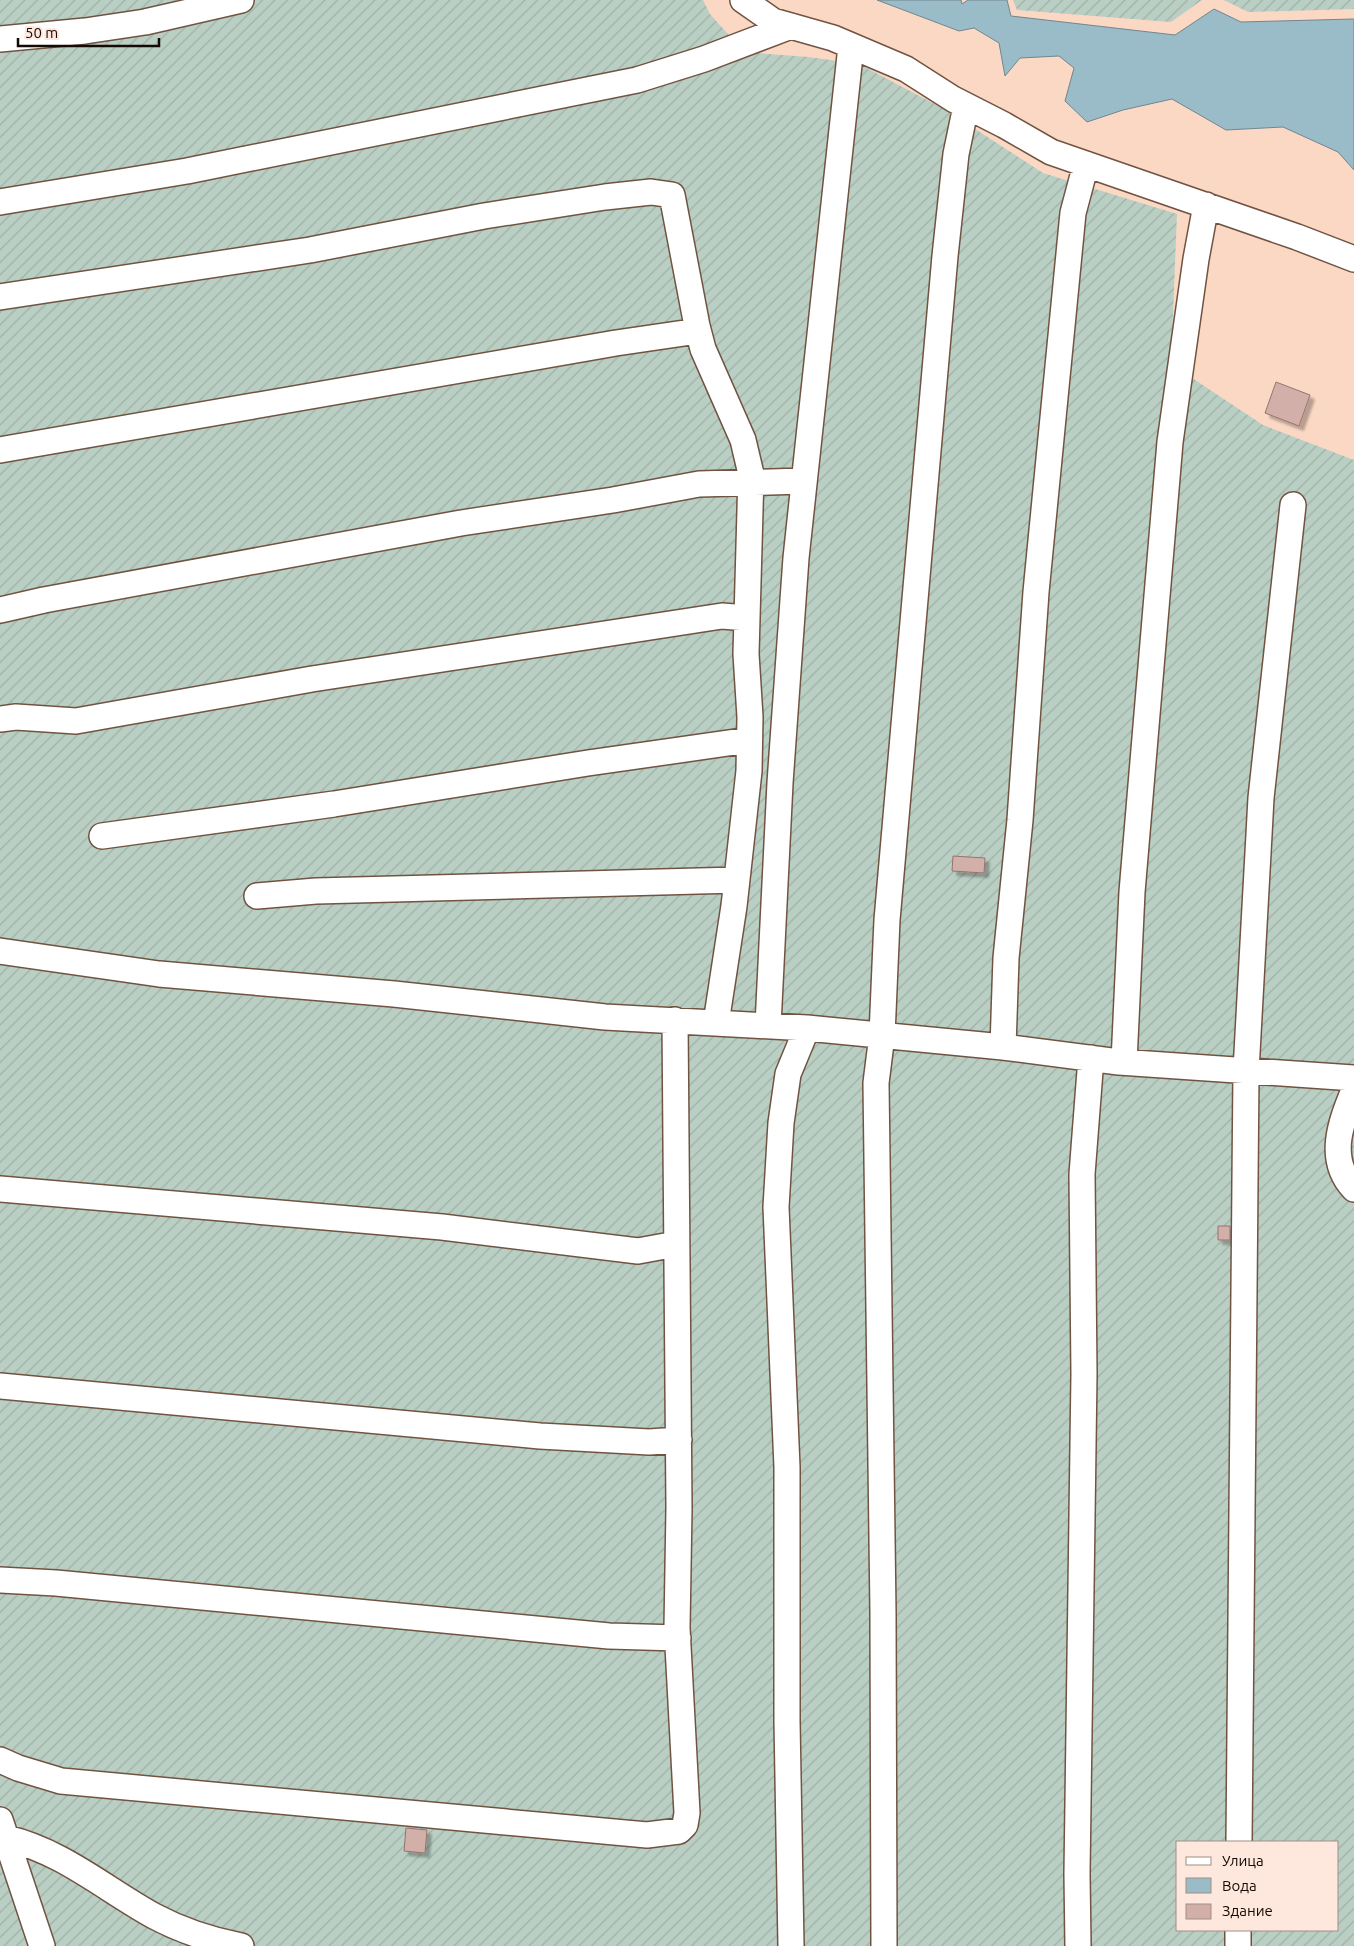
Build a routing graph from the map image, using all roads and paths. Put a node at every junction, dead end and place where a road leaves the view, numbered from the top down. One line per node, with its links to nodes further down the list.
1 (241, 0): 4 (street)
2 (744, 0): 3 (street)
3 (791, 26): 5 (street); 8 (street)
4 (0, 39)
5 (851, 46): 6 (street); 14 (street)
6 (966, 106): 7 (street); 29 (street)
7 (1086, 164): 9 (street); 30 (street)
8 (0, 202)
9 (1206, 205): 10 (street); 32 (street)
10 (1354, 259)
11 (0, 296): 12 (street)
12 (698, 331): 13 (street); 15 (street)
13 (0, 450)
14 (803, 480): 15 (street); 27 (street)
15 (750, 484): 17 (street); 18 (street)
16 (1293, 505): 33 (street)
17 (0, 610)
18 (746, 618): 19 (street); 20 (street)
19 (0, 719)
20 (749, 740): 21 (street); 22 (street)
21 (102, 836)
22 (737, 880): 23 (street); 26 (street)
23 (257, 896)
24 (0, 951): 25 (street)
25 (675, 1020): 26 (street); 38 (street)
26 (716, 1023): 27 (street)
27 (768, 1025): 28 (street)
28 (807, 1028): 29 (street); 49 (street)
29 (882, 1035): 30 (street); 50 (street)
30 (1003, 1047): 31 (street)
31 (1091, 1058): 32 (street); 51 (street)
32 (1124, 1062): 33 (street)
33 (1246, 1071): 34 (street); 45 (street)
34 (1354, 1078)
35 (1354, 1090): 36 (street)
36 (1354, 1188)
37 (0, 1189): 38 (street)
38 (676, 1244): 40 (street)
39 (0, 1386): 40 (street)
40 (679, 1440): 42 (street)
41 (0, 1580): 42 (street)
42 (678, 1638): 43 (street)
43 (0, 1760)
44 (3, 1829): 47 (street); 48 (street)
45 (1239, 1841)
46 (1238, 1931): 52 (street)
47 (42, 1946)
48 (241, 1946)
49 (791, 1946)
50 (884, 1946)
51 (1078, 1946)
52 (1238, 1946)

